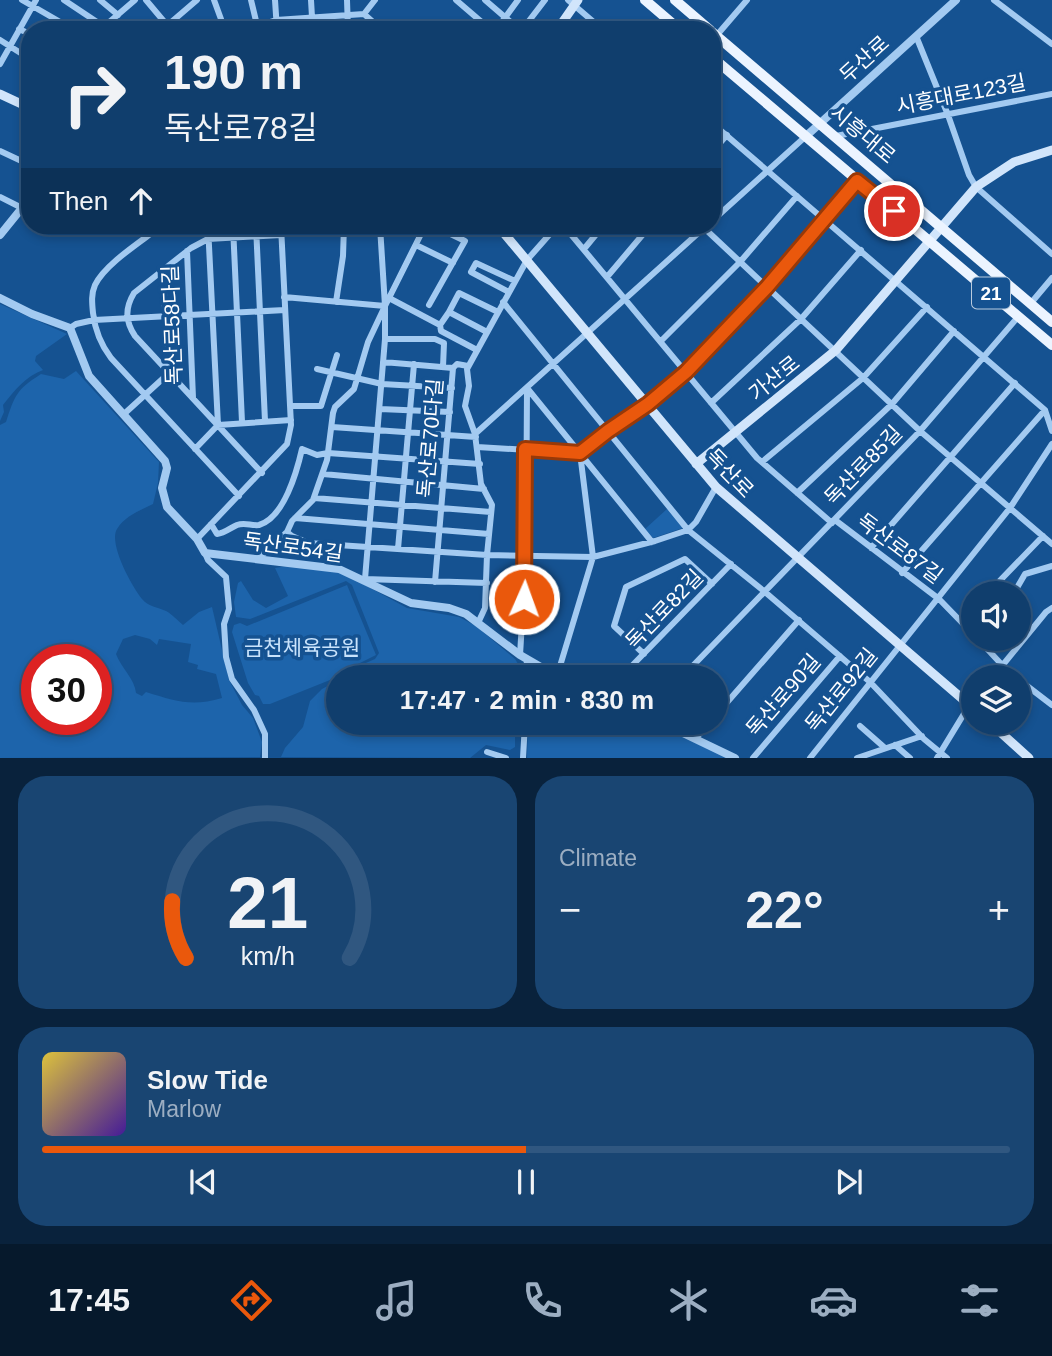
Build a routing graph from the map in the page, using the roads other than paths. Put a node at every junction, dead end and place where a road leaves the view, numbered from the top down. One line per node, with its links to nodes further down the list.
1 (22, 0): 24 (street)
2 (64, 0): 34 (street)
3 (100, 0): 27 (street)
4 (135, 0): 27 (street)
5 (146, 0): 25 (street)
6 (160, 0): 25 (street)
7 (197, 0): 37 (street)
8 (214, 0): 38 (street)
9 (251, 0): 39 (street)
10 (275, 0): 31 (street)
11 (311, 0): 29 (street)
12 (346, 0): 28 (street)
13 (375, 0): 26 (street)
14 (456, 0): 43 (street)
15 (485, 0): 30 (street)
16 (545, 0): 46 (street)
17 (645, 0): 49 (main road)
18 (675, 0): 50 (main road, 시흥대로 / 21)
19 (747, 0): 51 (street)
20 (956, 0): 54 (street, 두산로)
21 (994, 0): 57 (street)
22 (516, 1): 30 (street)
23 (573, 2): 47 (main road); 48 (street)
24 (34, 3): 32 (street); 33 (street)
25 (152, 7): 36 (street)
26 (364, 14): 28 (street); 42 (street)
27 (118, 15): 35 (street)
28 (347, 15): 29 (street); 41 (street)
29 (312, 17): 31 (street)
30 (505, 17): 44 (street); 45 (street)
31 (276, 20): 40 (street)
32 (24, 21)
33 (61, 21)
34 (95, 21)
35 (112, 21)
36 (160, 21)
37 (172, 21)
38 (222, 21)
39 (256, 21)
40 (272, 21)
41 (347, 21)
42 (372, 21)
43 (480, 21)
44 (502, 21)
45 (510, 21)
46 (528, 21)
47 (561, 21)
48 (593, 21)
49 (670, 21)
50 (700, 21)
51 (721, 24)
52 (21, 26): 53 (street)
53 (19, 29): 58 (street)
54 (916, 36): 65 (street, 두산로); 66 (street, 두산로)
55 (721, 39): 66 (main road, 시흥대로 / 21)
56 (0, 40): 58 (street)
57 (1052, 44)
58 (10, 46): 59 (street); 60 (street)
59 (21, 53)
60 (0, 64)
61 (721, 65): 70 (main road, 시흥대로 / 21)
62 (0, 94): 64 (main road)
63 (1052, 94): 65 (street, 시흥대로123길)
64 (21, 104)
65 (948, 115): 69 (street, 시흥대로123길); 77 (street)
66 (820, 123): 69 (main road, 시흥대로 / 21); 70 (street, 두산로)
67 (721, 130): 68 (street)
68 (727, 135): 71 (street); 75 (street)
69 (836, 136): 84 (main road, 시흥대로 / 21)
70 (805, 137): 75 (street); 76 (main road, 시흥대로 / 21)
71 (721, 142)
72 (1052, 149): 77 (main road, 가산로)
73 (0, 151): 74 (street)
74 (21, 162)
75 (768, 170): 78 (street); 82 (street)
76 (857, 181): 83 (street); 103 (main road, 시흥대로 / 21)
77 (976, 187): 84 (main road, 가산로); 108 (street)
78 (797, 196): 83 (street); 110 (street)
79 (0, 197): 80 (street)
80 (21, 208)
81 (21, 209): 85 (street)
82 (721, 213)
83 (825, 220): 106 (street); 117 (street)
84 (942, 227): 103 (main road, 가산로); 125 (main road, 시흥대로 / 21)
85 (0, 235)
86 (150, 235): 140 (street)
87 (208, 235): 102 (street)
88 (281, 235): 100 (street); 119 (street)
89 (344, 235): 123 (street)
90 (381, 235): 127 (street)
91 (420, 235): 104 (street)
92 (453, 235): 111 (street)
93 (506, 235): 109 (main road, 독산로)
94 (549, 235): 109 (street)
95 (572, 235): 105 (street)
96 (596, 235): 105 (street)
97 (642, 235): 113 (street)
98 (695, 235): 122 (street)
99 (712, 235): 110 (street, 가산로)
100 (257, 236): 101 (street); 130 (street)
101 (234, 237): 102 (street); 131 (street)
102 (208, 239): 107 (street); 134 (street)
103 (930, 240): 115 (main road, 가산로); 138 (main road, 시흥대로 / 21)
104 (416, 244): 111 (street); 121 (street)
105 (584, 249): 113 (street)
106 (861, 250): 115 (street); 139 (street)
107 (187, 251): 112 (street); 135 (street, 독산로58다길)
108 (1052, 254)
109 (527, 260): 116 (street); 146 (main road, 독산로)
110 (740, 262): 117 (street, 가산로); 148 (street)
111 (453, 263): 126 (street)
112 (163, 269): 136 (street); 137 (street)
113 (607, 277): 122 (street)
114 (1052, 278): 125 (street)
115 (896, 280): 128 (street); 151 (main road, 가산로)
116 (515, 281): 118 (street); 118 (street)
117 (767, 287): 139 (street, 가산로); 162 (street)
118 (509, 292): 124 (street)
119 (284, 297): 123 (street); 129 (street)
120 (0, 298): 143 (street)
121 (389, 298): 127 (street); 142 (street)
122 (626, 299): 146 (street); 148 (street)
123 (336, 302): 127 (street)
124 (503, 302): 133 (street); 155 (street)
125 (1031, 303): 141 (main road, 시흥대로 / 21)
126 (429, 305)
127 (386, 306): 147 (street); 165 (street)
128 (927, 307): 144 (street); 164 (street)
129 (285, 310): 130 (street); 176 (street)
130 (260, 311): 131 (street); 183 (street)
131 (237, 312): 134 (street); 184 (street)
132 (449, 312): 133 (street); 142 (street); 145 (street)
133 (498, 312): 145 (street)
134 (212, 313): 135 (street); 185 (street)
135 (190, 314): 136 (street); 172 (street, 독산로58다길)
136 (166, 316): 137 (street); 161 (street)
137 (127, 317): 140 (street); 161 (street)
138 (1018, 317): 149 (main road, 시흥대로 / 21); 153 (street, 독산로85길)
139 (801, 319): 151 (street, 가산로); 173 (street)
140 (94, 320): 143 (street); 171 (street)
141 (1052, 321)
142 (440, 325): 150 (street)
143 (70, 328): 181 (street, 독산로54길)
144 (954, 331): 153 (street); 175 (street)
145 (487, 332): 150 (street)
146 (587, 334): 155 (street); 174 (main road, 독산로)
147 (385, 339): 154 (street); 158 (street)
148 (661, 341): 162 (street)
149 (1052, 345)
150 (477, 350): 157 (street)
151 (835, 351): 164 (street, 가산로); 191 (main road, 가산로)
152 (337, 355): 163 (street)
153 (984, 357): 166 (street); 190 (street, 독산로85길)
154 (383, 362): 156 (street, 독산로70다길); 167 (street)
155 (553, 364): 170 (street); 189 (street)
156 (414, 365): 158 (street, 독산로70다길); 168 (street)
157 (468, 366): 159 (street); 194 (street)
158 (443, 367): 159 (street, 독산로70다길)
159 (453, 368): 169 (street, 독산로70다길)
160 (317, 369): 163 (street)
161 (169, 372): 171 (street); 172 (street)
162 (686, 372): 173 (street); 174 (street)
163 (331, 373): 165 (street); 176 (street)
164 (863, 378): 175 (street, 가산로); 207 (street)
165 (358, 380): 167 (street); 186 (street)
166 (1015, 383): 179 (street); 203 (street)
167 (382, 384): 168 (street); 177 (street)
168 (411, 386): 169 (street); 178 (street)
169 (452, 388): 180 (street, 독산로70다길)
170 (527, 388): 194 (street); 200 (street); 202 (street)
171 (144, 395): 181 (street); 198 (street)
172 (192, 398): 185 (street)
173 (711, 403): 191 (street)
174 (648, 404): 189 (street); 209 (main road, 독산로)
175 (892, 404): 190 (street, 가산로); 218 (street)
176 (290, 406): 182 (street)
177 (380, 409): 178 (street); 187 (street)
178 (410, 410): 180 (street); 192 (street)
179 (1045, 410): 188 (street); 214 (street)
180 (450, 412): 193 (street, 독산로70다길)
181 (124, 414): 236 (street, 독산로54길)
182 (291, 420): 183 (street); 196 (street)
183 (265, 421): 184 (street)
184 (243, 422): 185 (street)
185 (218, 425): 198 (street); 210 (street)
186 (332, 427): 187 (street); 201 (street)
187 (378, 430): 192 (street); 204 (street)
188 (1052, 430)
189 (608, 431): 202 (street); 232 (street)
190 (920, 431): 203 (street, 가산로); 227 (street, 독산로85길)
191 (735, 432): 207 (street); 209 (main road, 가산로)
192 (408, 433): 193 (street); 205 (street)
193 (448, 436): 194 (street); 206 (street, 독산로70다길)
194 (475, 436): 197 (street)
195 (1052, 444): 224 (street, 독산로92길)
196 (286, 446): 199 (street); 210 (street)
197 (477, 447): 200 (street); 208 (street)
198 (195, 449): 219 (street)
199 (302, 449): 201 (street); 228 (street)
200 (525, 449): 202 (street); 245 (street)
201 (328, 453): 204 (street); 211 (street)
202 (580, 453): 237 (street); 246 (street)
203 (950, 456): 214 (street, 가산로); 240 (street)
204 (376, 457): 205 (street); 212 (street)
205 (406, 459): 206 (street); 213 (street)
206 (446, 462): 208 (street); 215 (street, 독산로70다길)
207 (762, 462): 218 (street, 독산로85길)
208 (480, 464): 217 (street)
209 (696, 464): 216 (main road, 독산로)
210 (262, 473): 219 (street)
211 (323, 474): 212 (street); 220 (street)
212 (374, 479): 213 (street); 221 (street)
213 (404, 482): 215 (street); 222 (street)
214 (980, 482): 224 (street, 가산로); 251 (street)
215 (444, 485): 217 (street); 223 (street, 독산로70다길)
216 (716, 487): 232 (street); 247 (main road, 독산로)
217 (484, 489): 225 (street)
218 (797, 493): 227 (street, 독산로85길)
219 (239, 496): 228 (street)
220 (314, 498): 221 (street); 226 (street)
221 (372, 503): 222 (street); 229 (street)
222 (402, 505): 223 (street); 230 (street)
223 (442, 508): 225 (street); 231 (street, 독산로70다길)
224 (1010, 508): 235 (street, 가산로); 259 (street, 독산로92길)
225 (491, 512): 234 (street)
226 (295, 518): 229 (street); 233 (street)
227 (833, 521): 240 (street, 독산로87길); 247 (street, 독산로85길)
228 (211, 524): 236 (street)
229 (370, 524): 230 (street); 239 (street)
230 (400, 527): 231 (street); 241 (street)
231 (440, 530): 234 (street); 242 (street, 독산로70다길)
232 (688, 530): 237 (street); 249 (street)
233 (287, 531): 239 (street); 248 (street)
234 (489, 534): 244 (street)
235 (1043, 536): 238 (street, 가산로); 253 (street)
236 (197, 538): 243 (street, 독산로54길)
237 (652, 542): 246 (street)
238 (1052, 544)
239 (368, 548): 241 (street); 252 (street)
240 (871, 548): 251 (street, 독산로87길)
241 (398, 550): 242 (street)
242 (438, 552): 244 (street); 255 (street, 독산로70다길)
243 (205, 553): 248 (street, 독산로54길); 295 (street, 독산로54길)
244 (487, 555): 245 (street); 256 (street)
245 (526, 555): 246 (street); 268 (street)
246 (593, 557): 271 (street)
247 (798, 558): 258 (street, 독산로85길); 264 (main road, 독산로)
248 (258, 559): 252 (street, 독산로54길)
249 (731, 564): 257 (street, 독산로82길); 258 (street)
250 (1052, 566): 254 (street)
251 (902, 573): 259 (street, 독산로87길)
252 (365, 579): 255 (street); 263 (street, 독산로54길)
253 (1000, 581)
254 (1021, 581)
255 (435, 582): 256 (street)
256 (487, 583): 263 (street)
257 (712, 584): 266 (street, 독산로82길); 266 (street)
258 (765, 592): 261 (street); 273 (street, 독산로85길)
259 (937, 598): 262 (street, 독산로87길); 264 (street, 독산로92길)
260 (1052, 608): 275 (street)
261 (799, 620): 267 (street); 279 (street)
262 (961, 621)
263 (478, 623): 268 (street, 독산로54길)
264 (899, 645): 276 (street, 독산로92길); 278 (main road, 독산로)
265 (989, 651): 274 (street)
266 (644, 654): 272 (street, 독산로82길)
267 (840, 656): 276 (street); 299 (street, 독산로90길)
268 (524, 657): 269 (street); 270 (street, 독산로54길)
269 (525, 665)
270 (538, 665)
271 (562, 665)
272 (633, 665)
273 (694, 665)
274 (1002, 665)
275 (1004, 665)
276 (870, 682): 287 (street); 300 (street, 독산로92길)
277 (1031, 688): 280 (street)
278 (961, 695)
279 (728, 701)
280 (1052, 705)
281 (961, 723): 292 (street)
282 (860, 726): 290 (street)
283 (524, 735): 297 (street)
284 (689, 735): 288 (street)
285 (699, 735): 288 (street)
286 (1003, 735): 293 (main road)
287 (922, 736): 289 (street); 292 (street)
288 (696, 738): 298 (street)
289 (895, 745): 290 (street); 301 (street)
290 (885, 748): 294 (street)
291 (487, 752): 296 (street)
292 (942, 756)
293 (1026, 756)
294 (860, 757)
295 (265, 758)
296 (506, 758)
297 (523, 758)
298 (735, 758)
299 (753, 758)
300 (810, 758)
301 (910, 758)

